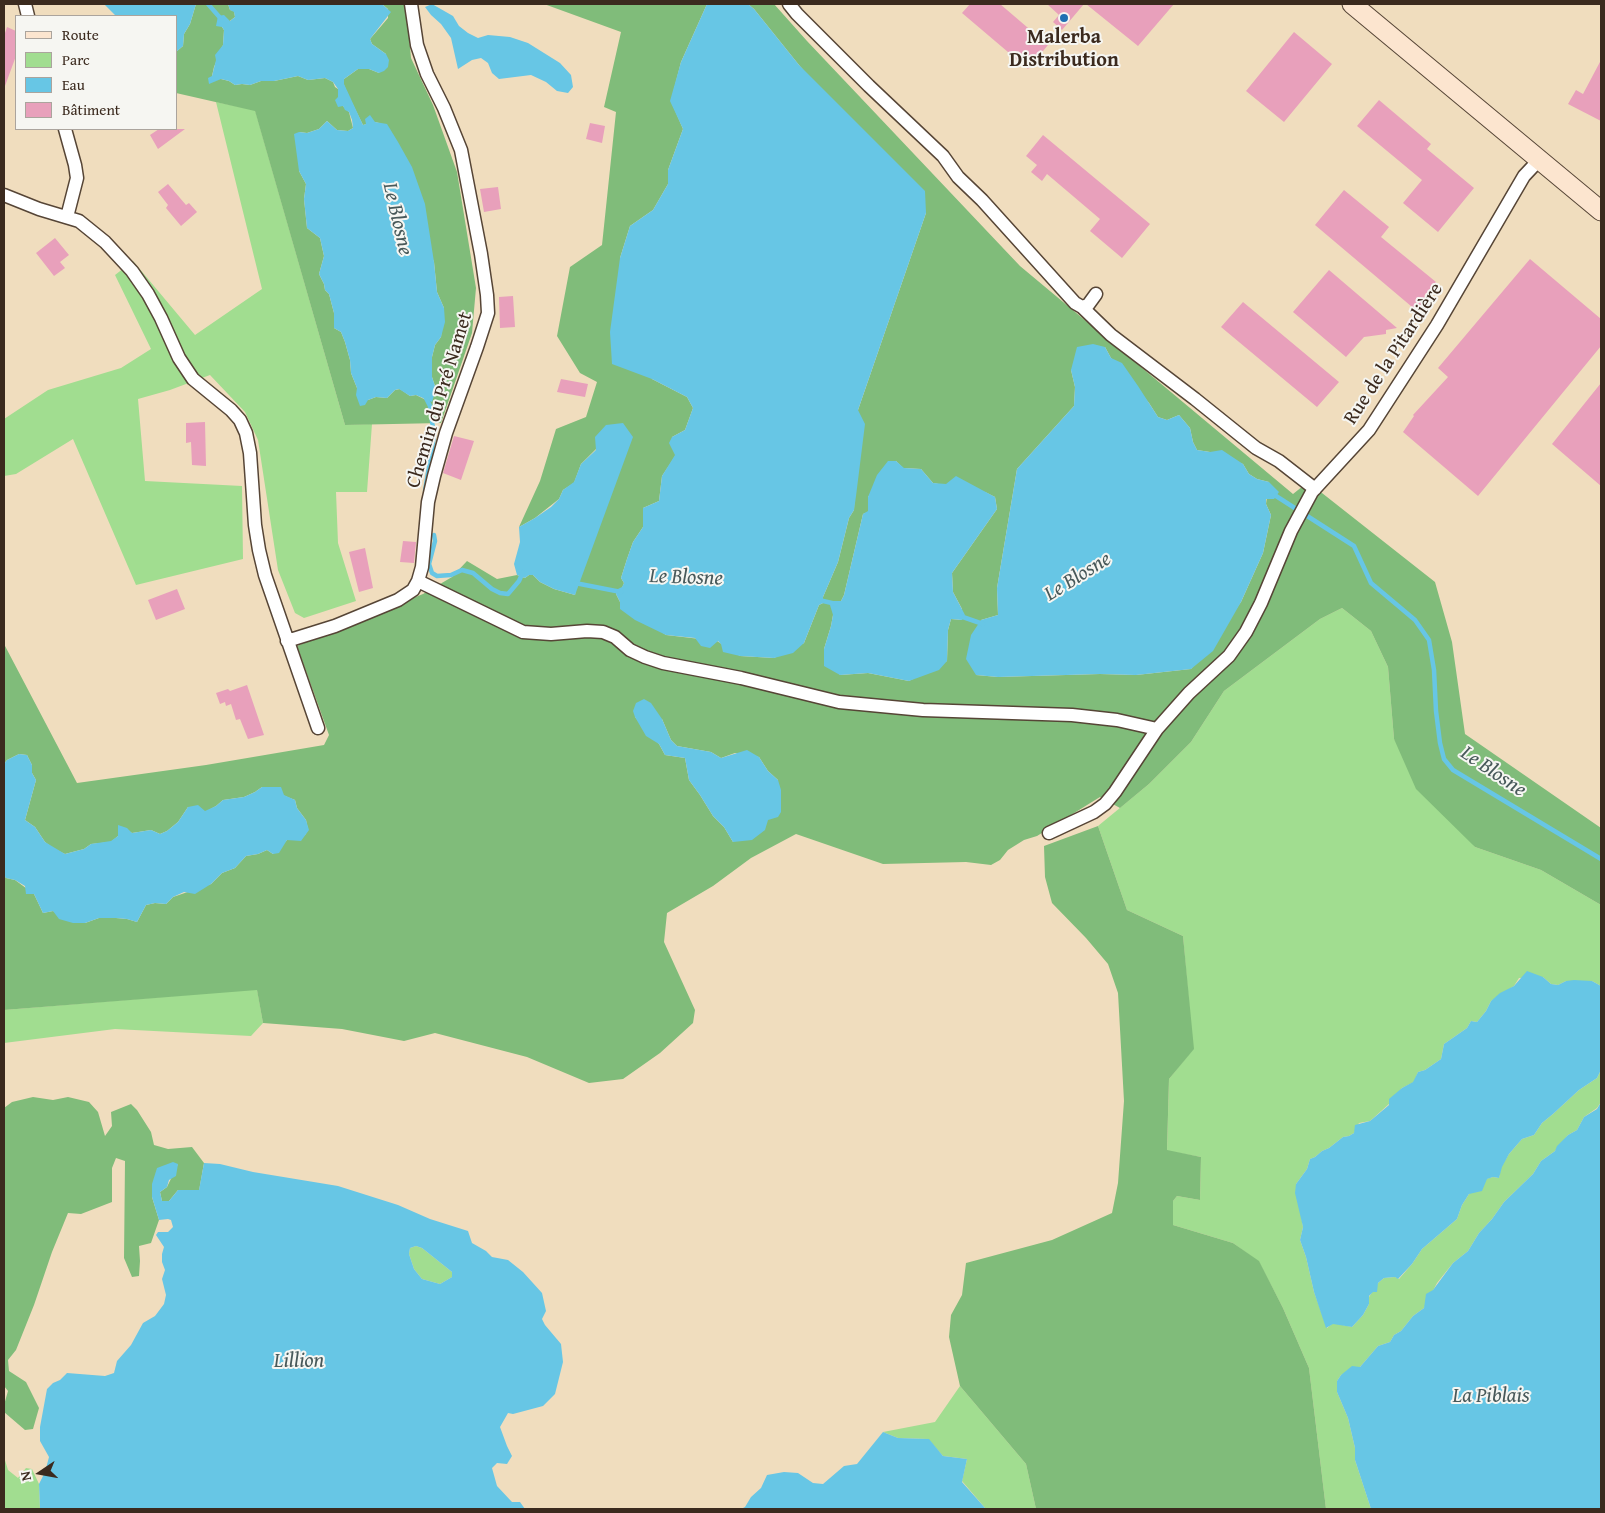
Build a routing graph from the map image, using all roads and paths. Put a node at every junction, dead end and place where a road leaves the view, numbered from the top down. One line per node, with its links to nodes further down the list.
1 (410, 4): 12 (street, Chemin du Pré Namet)
2 (789, 4): 10 (street)
3 (1352, 4): 5 (main road)
4 (65, 130): 8 (street)
5 (1539, 160): 7 (main road); 11 (street, Rue de la Pitardière)
6 (4, 195): 8 (street)
7 (1601, 211)
8 (67, 217): 13 (street)
9 (1096, 294): 10 (street)
10 (1082, 307): 11 (street)
11 (1314, 491): 15 (street, Rue de la Pitardière)
12 (418, 581): 13 (street); 15 (street)
13 (287, 641): 14 (street)
14 (318, 728)
15 (1157, 729): 16 (street, Rue de la Pitardière)
16 (1049, 833)

